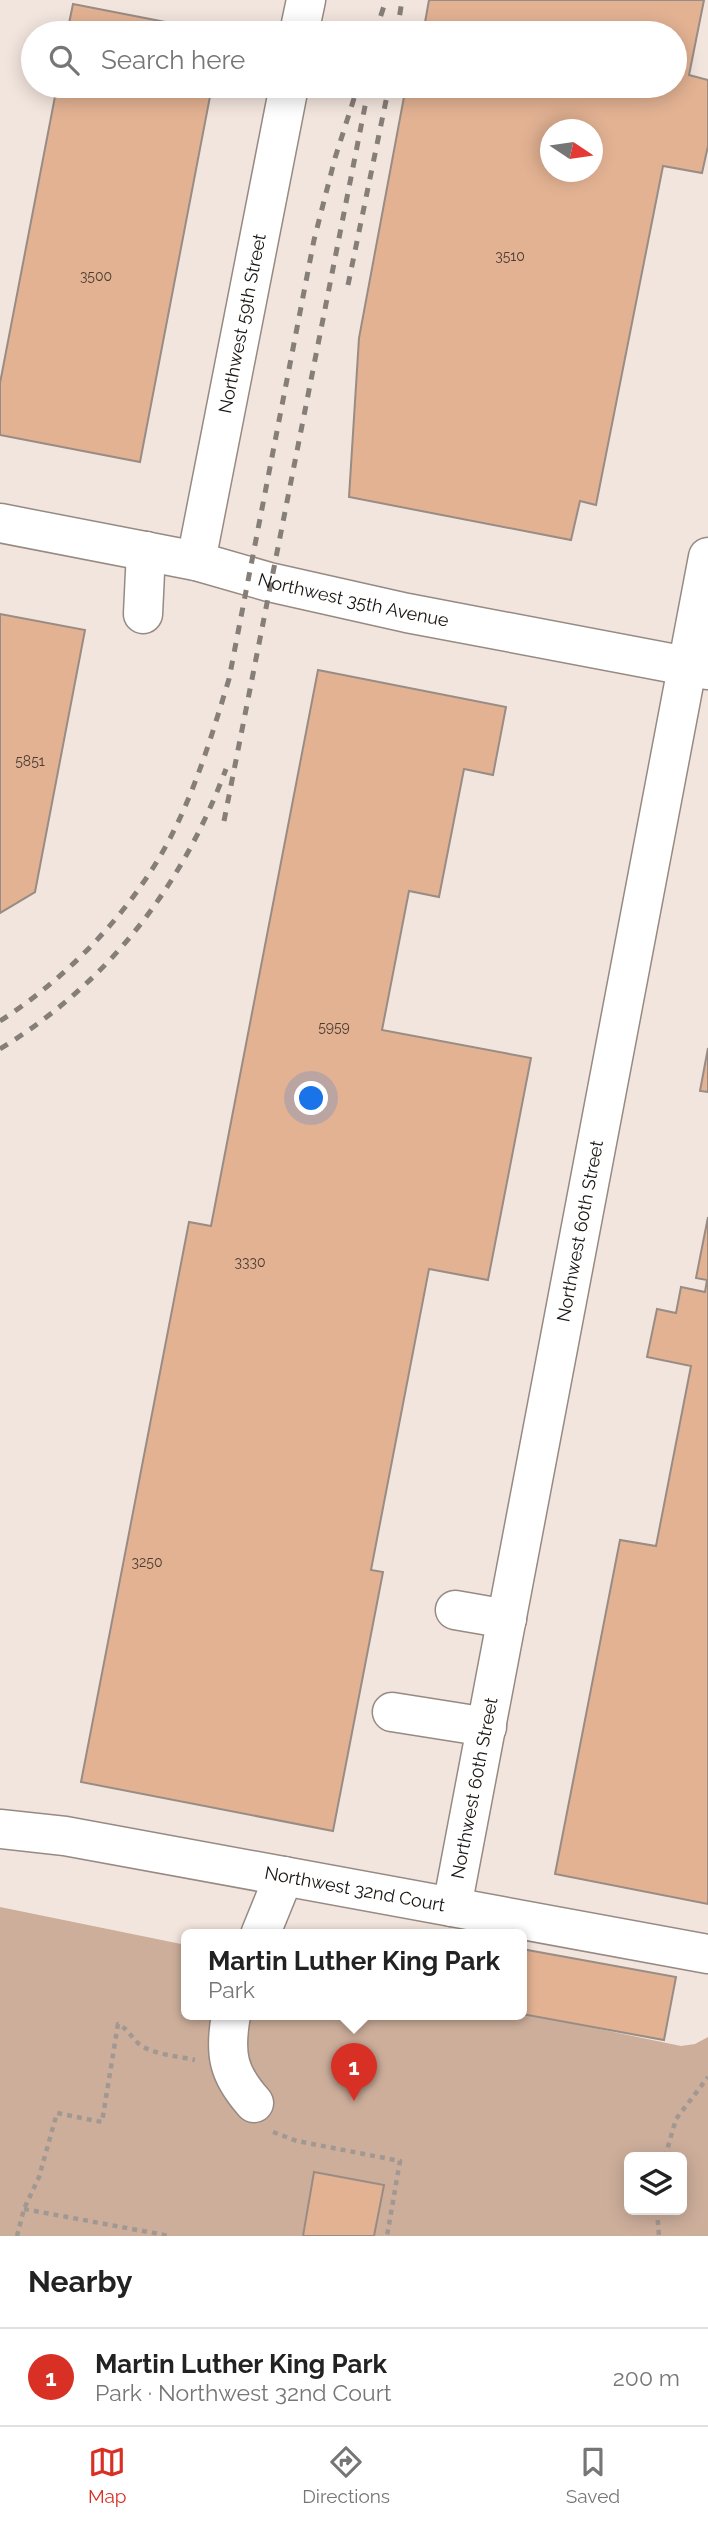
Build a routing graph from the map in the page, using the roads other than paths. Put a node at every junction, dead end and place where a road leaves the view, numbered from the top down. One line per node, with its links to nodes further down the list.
1 (306, 0): 2 (street)
2 (302, 21)
3 (287, 98): 7 (street, Northwest 59th Street)
4 (0, 523): 5 (street, Northwest 35th Avenue)
5 (146, 551): 7 (street, Northwest 35th Avenue); 8 (street)
6 (708, 557): 9 (street, Northwest 60th Street)
7 (196, 561): 9 (street, Northwest 35th Avenue)
8 (143, 614)
9 (697, 668): 11 (street, Northwest 60th Street)
10 (455, 1610): 11 (street)
11 (507, 1619): 13 (street, Northwest 60th Street)
12 (392, 1712): 13 (street)
13 (486, 1727): 16 (street, Northwest 60th Street)
14 (0, 1829): 15 (street, Northwest 32nd Court)
15 (284, 1876): 16 (street, Northwest 32nd Court); 17 (street)
16 (452, 1907): 18 (street, Northwest 32nd Court)
17 (262, 1929)
18 (708, 1954)
19 (230, 2020): 20 (street)
20 (260, 2116)

